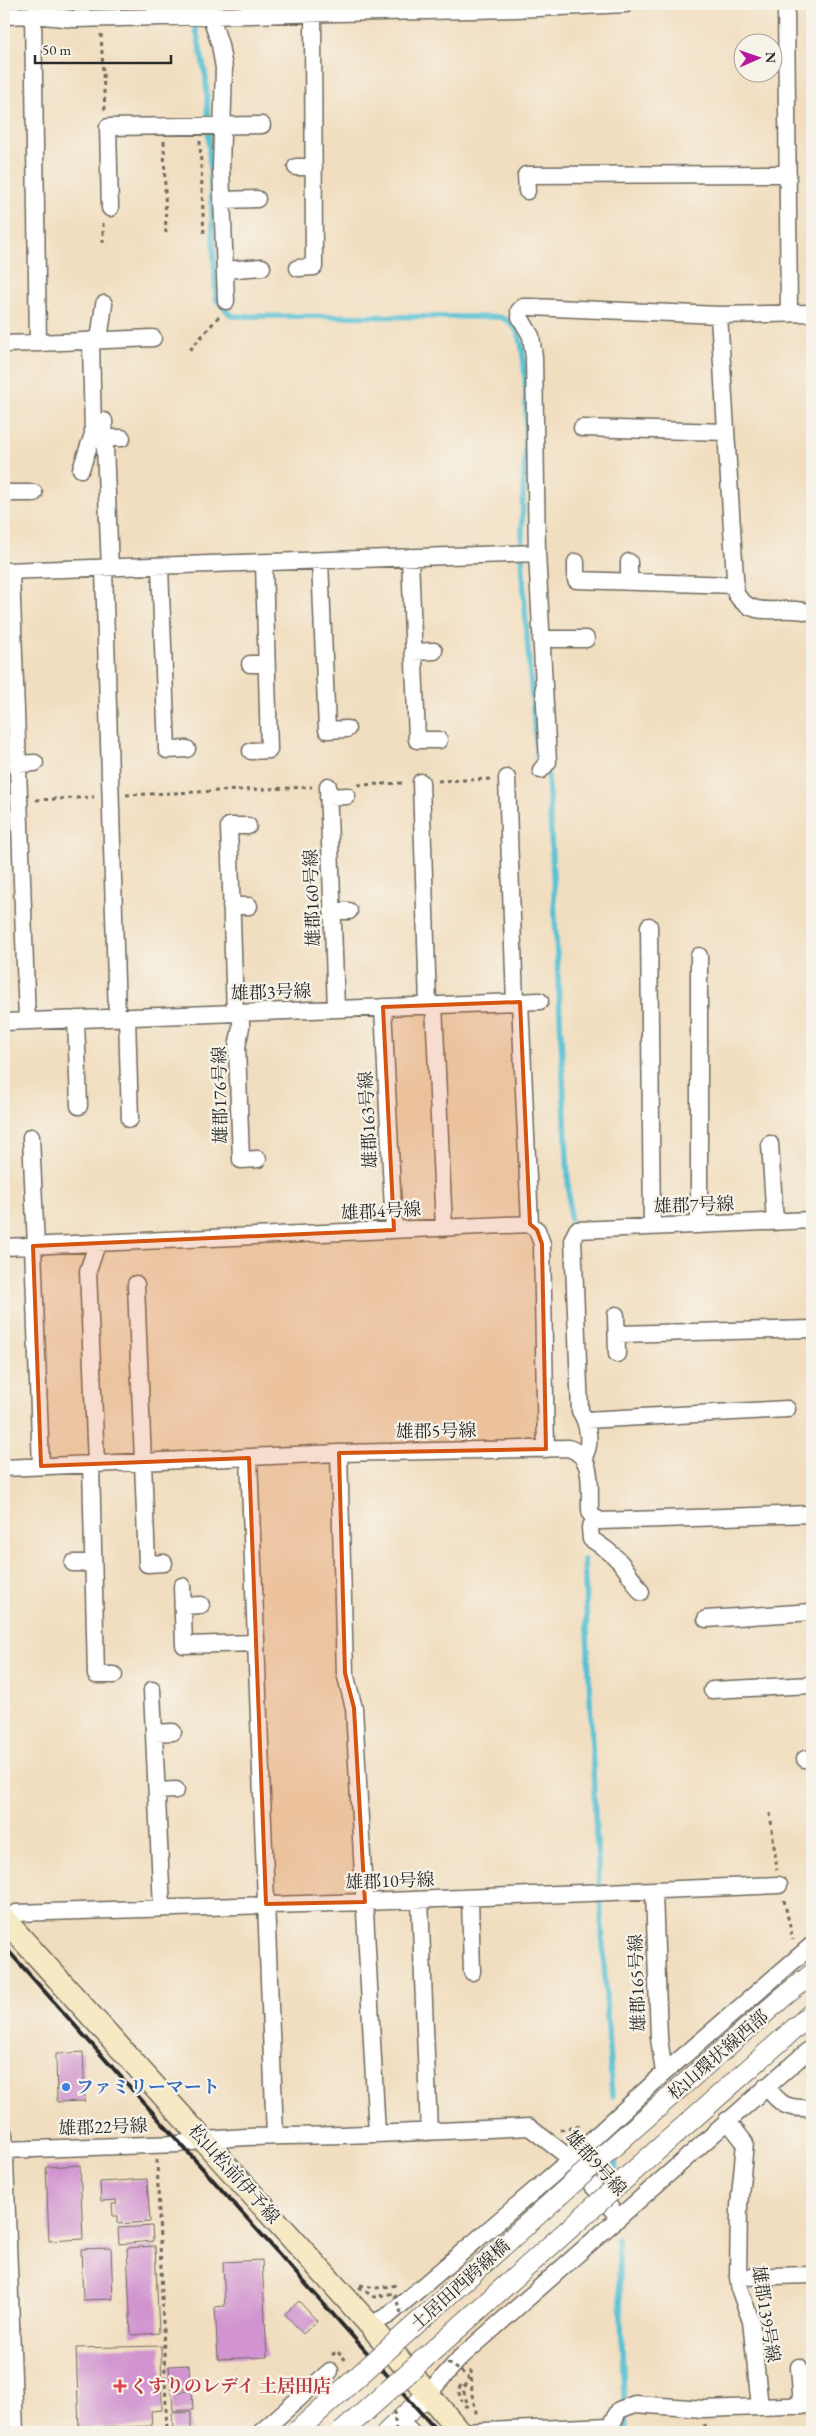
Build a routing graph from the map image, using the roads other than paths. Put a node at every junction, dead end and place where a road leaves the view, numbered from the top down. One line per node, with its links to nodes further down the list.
1 (626, 4): 3 (street)
2 (786, 4): 15 (street)
3 (415, 7): 4 (street)
4 (332, 8): 8 (street)
5 (61, 10): 6 (street); 9 (street)
6 (183, 10): 7 (street)
7 (208, 10): 8 (street); 11 (street)
8 (313, 14): 14 (street)
9 (33, 15): 10 (street); 30 (street)
10 (4, 16)
11 (210, 126): 12 (street); 18 (street); 19 (street)
12 (262, 126)
13 (296, 167): 14 (street)
14 (314, 167): 21 (street)
15 (788, 174): 16 (street); 25 (street)
16 (527, 191)
17 (257, 199): 18 (street)
18 (222, 200): 22 (street)
19 (110, 208)
20 (262, 268): 22 (street)
21 (298, 268)
22 (225, 270): 24 (street)
23 (104, 304): 29 (street)
24 (223, 308)
25 (789, 313): 26 (street); 27 (street)
26 (812, 313)
27 (719, 315): 34 (street); 40 (street)
28 (153, 338): 29 (street)
29 (95, 340): 30 (street); 37 (street)
30 (38, 342): 31 (street)
31 (4, 344)
32 (104, 421): 35 (street)
33 (582, 428): 34 (street)
34 (726, 432): 50 (street)
35 (105, 438): 36 (street); 47 (street)
36 (122, 438)
37 (81, 469)
38 (4, 493): 39 (street)
39 (34, 493)
40 (529, 553): 41 (street); 52 (street)
41 (410, 557): 42 (street); 55 (street)
42 (320, 561): 45 (street); 58 (street)
43 (576, 562): 49 (street)
44 (629, 562): 49 (street)
45 (264, 563): 46 (street); 57 (street)
46 (160, 567): 47 (street); 60 (street)
47 (107, 569): 48 (street); 81 (street)
48 (8, 571): 63 (street)
49 (629, 582): 50 (street)
50 (735, 586): 51 (street)
51 (812, 612)
52 (541, 639): 53 (street); 64 (street)
53 (586, 639)
54 (434, 651): 55 (street)
55 (414, 652): 59 (street)
56 (250, 664): 57 (street)
57 (266, 664): 61 (street)
58 (346, 729)
59 (439, 740)
60 (187, 749)
61 (251, 751)
62 (35, 763): 63 (street)
63 (17, 764): 83 (street)
64 (544, 766)
65 (507, 778): 76 (street)
66 (421, 782): 77 (street)
67 (347, 796): 71 (street, 雄郡160号線)
68 (248, 826): 69 (street)
69 (231, 906): 70 (street); 80 (street)
70 (249, 906)
71 (332, 911): 72 (street); 79 (street, 雄郡160号線)
72 (349, 911)
73 (649, 926): 94 (street)
74 (704, 964): 93 (street)
75 (540, 1001): 76 (street, 雄郡3号線)
76 (518, 1002): 77 (street, 雄郡3号線); 92 (street)
77 (431, 1005): 78 (street, 雄郡3号線); 95 (street)
78 (383, 1007): 79 (street, 雄郡3号線); 96 (street, 雄郡163号線)
79 (336, 1009): 80 (street, 雄郡3号線)
80 (238, 1013): 81 (street, 雄郡3号線); 89 (street, 雄郡176号線)
81 (122, 1017): 82 (street, 雄郡3号線); 86 (street)
82 (76, 1019): 83 (street, 雄郡3号線); 85 (street)
83 (27, 1021): 84 (street, 雄郡3号線)
84 (4, 1022)
85 (79, 1106)
86 (130, 1119)
87 (31, 1137): 98 (street)
88 (770, 1144): 91 (street)
89 (258, 1159)
90 (812, 1220): 91 (street, 雄郡7号線)
91 (776, 1222): 93 (street, 雄郡7号線)
92 (530, 1224): 95 (street, 雄郡4号線); 107 (street)
93 (699, 1225): 94 (street, 雄郡7号線)
94 (652, 1227): 106 (street, 雄郡7号線)
95 (444, 1228): 96 (street, 雄郡4号線)
96 (394, 1230): 97 (street, 雄郡4号線)
97 (97, 1244): 98 (street, 雄郡4号線); 112 (street)
98 (34, 1246): 99 (street, 雄郡4号線); 113 (street)
99 (4, 1247)
100 (136, 1284): 111 (street)
101 (616, 1315): 103 (street)
102 (812, 1329): 103 (street)
103 (617, 1334): 104 (street)
104 (617, 1354)
105 (787, 1409): 106 (street)
106 (586, 1420): 109 (street)
107 (546, 1449): 108 (street, 雄郡5号線); 109 (street, 雄郡5号線)
108 (339, 1453): 110 (street, 雄郡5号線); 139 (street)
109 (584, 1456): 116 (street)
110 (249, 1458): 111 (street, 雄郡5号線); 126 (street)
111 (144, 1463): 112 (street, 雄郡5号線); 119 (street)
112 (93, 1464): 113 (street, 雄郡5号線); 118 (street)
113 (41, 1466): 114 (street, 雄郡5号線)
114 (4, 1468)
115 (812, 1514): 116 (street)
116 (595, 1519): 121 (street)
117 (73, 1563): 118 (street)
118 (93, 1563): 127 (street)
119 (164, 1564)
120 (182, 1586): 123 (street)
121 (641, 1592)
122 (201, 1605): 123 (street)
123 (183, 1606): 126 (street)
124 (812, 1612): 125 (street)
125 (706, 1619)
126 (256, 1643): 140 (street)
127 (114, 1675)
128 (812, 1685): 130 (street)
129 (152, 1690): 132 (street)
130 (712, 1690)
131 (173, 1732): 132 (street)
132 (154, 1733): 134 (street)
133 (176, 1790): 134 (street)
134 (157, 1791): 141 (street)
135 (779, 1885): 136 (street, 雄郡10号線)
136 (654, 1891): 137 (street, 雄郡10号線); 148 (street, 雄郡165号線)
137 (470, 1898): 138 (street, 雄郡10号線); 144 (street)
138 (420, 1900): 139 (street, 雄郡10号線); 152 (street)
139 (364, 1902): 140 (street, 雄郡10号線); 154 (street)
140 (266, 1904): 141 (street, 雄郡10号線); 155 (street)
141 (162, 1908): 142 (street, 雄郡10号線)
142 (4, 1919): 157 (main road, 松山松前伊予線)
143 (812, 1945): 148 (street)
144 (472, 1972)
145 (812, 1974): 156 (street, 松山環状線西部)
146 (812, 2013): 160 (street, 松山環状線西部)
147 (812, 2047): 149 (street, 雄郡9号線)
148 (664, 2072): 159 (street)
149 (766, 2086): 150 (street); 151 (street, 雄郡9号線)
150 (812, 2108)
151 (727, 2120): 161 (street, 雄郡9号線); 163 (street, 雄郡139号線)
152 (430, 2132): 154 (street, 雄郡9号線); 159 (street, 雄郡9号線)
153 (4, 2134): 158 (street)
154 (377, 2134): 155 (street, 雄郡9号線)
155 (275, 2136): 157 (street, 雄郡9号線)
156 (624, 2137): 174 (street, 土居田西跨線橋, bridge)
157 (203, 2140): 158 (street, 雄郡22号線); 164 (main road, 松山松前伊予線)
158 (4, 2150): 172 (street)
159 (571, 2159): 161 (street, 雄郡9号線); 164 (street)
160 (645, 2161): 175 (street, 土居田西跨線橋, bridge)
161 (618, 2217): 167 (street)
162 (812, 2275): 163 (street)
163 (738, 2277): 169 (street, 雄郡139号線)
164 (370, 2325): 167 (main road, 松山松前伊予線)
165 (799, 2367): 168 (street)
166 (330, 2371): 173 (street)
167 (429, 2393): 170 (street); 171 (main road, 松山松前伊予線)
168 (807, 2405): 169 (street)
169 (760, 2407): 171 (street)
170 (399, 2425)
171 (466, 2428)
172 (16, 2432)
173 (261, 2432)
174 (296, 2432)
175 (342, 2432)

